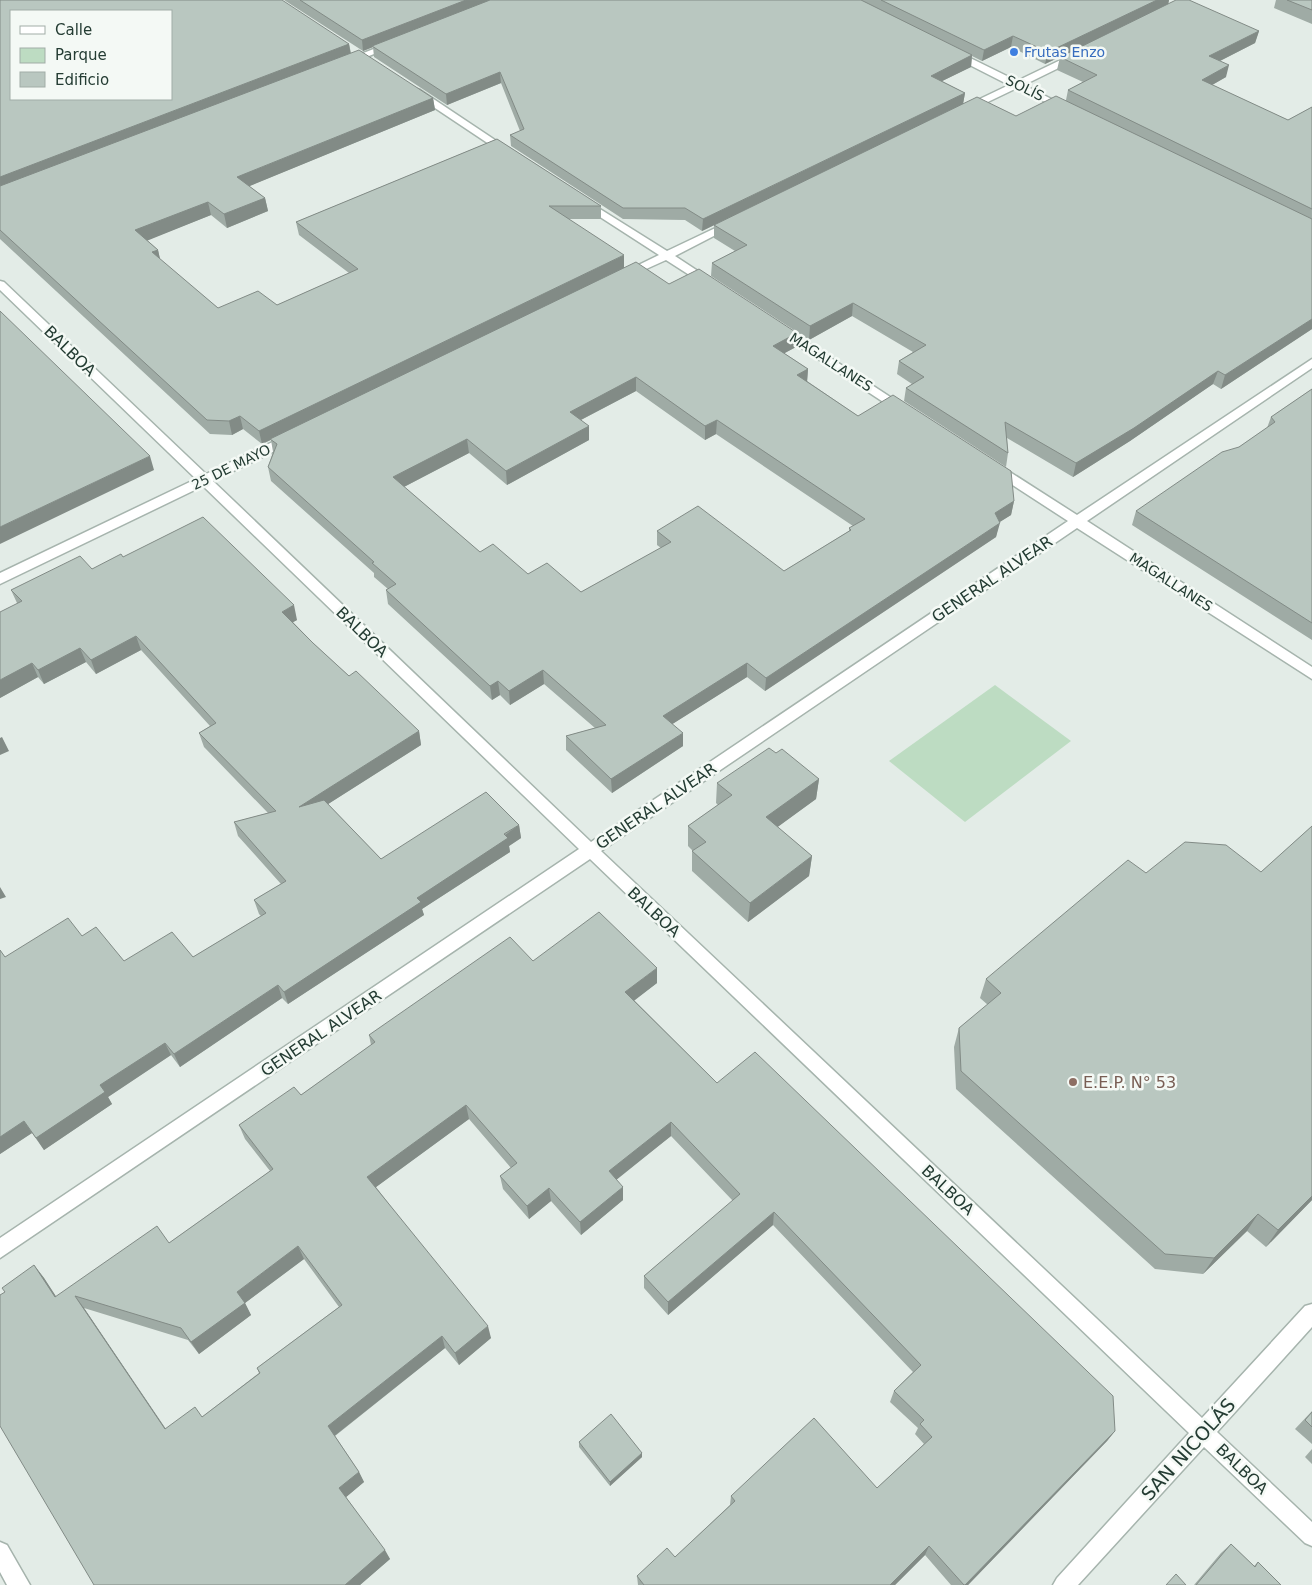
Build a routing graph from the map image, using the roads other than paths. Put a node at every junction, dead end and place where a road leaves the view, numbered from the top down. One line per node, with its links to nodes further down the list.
1 (399, 42): 5 (street)
2 (346, 46): 5 (street)
3 (949, 50): 8 (street, SOLÍS)
4 (1086, 50): 8 (street)
5 (366, 59): 6 (street)
6 (334, 67)
7 (403, 83): 11 (street)
8 (1017, 84): 9 (street); 10 (street, SOLÍS)
9 (957, 114)
10 (1080, 115)
11 (518, 158)
12 (576, 196): 14 (street)
13 (746, 217): 14 (street)
14 (666, 256): 15 (street); 17 (street)
15 (613, 282)
16 (0, 284): 23 (street, BALBOA)
17 (716, 288)
18 (775, 326): 20 (street, MAGALLANES)
19 (1312, 363): 24 (street, GENERAL ALVEAR)
20 (918, 418)
21 (302, 433): 23 (street, 25 DE MAYO)
22 (985, 462): 24 (street, MAGALLANES)
23 (204, 480): 25 (street, 25 DE MAYO); 27 (street, BALBOA)
24 (1077, 522): 26 (street, MAGALLANES); 27 (street, GENERAL ALVEAR)
25 (0, 579)
26 (1312, 674)
27 (590, 851): 28 (street, GENERAL ALVEAR); 30 (street, BALBOA)
28 (0, 1248)
29 (1312, 1313): 30 (street, SAN NICOLÁS)
30 (1203, 1432): 31 (street, BALBOA); 34 (street, SAN NICOLÁS)
31 (1312, 1536)
32 (0, 1552): 33 (street)
33 (19, 1585)
34 (1064, 1585)

